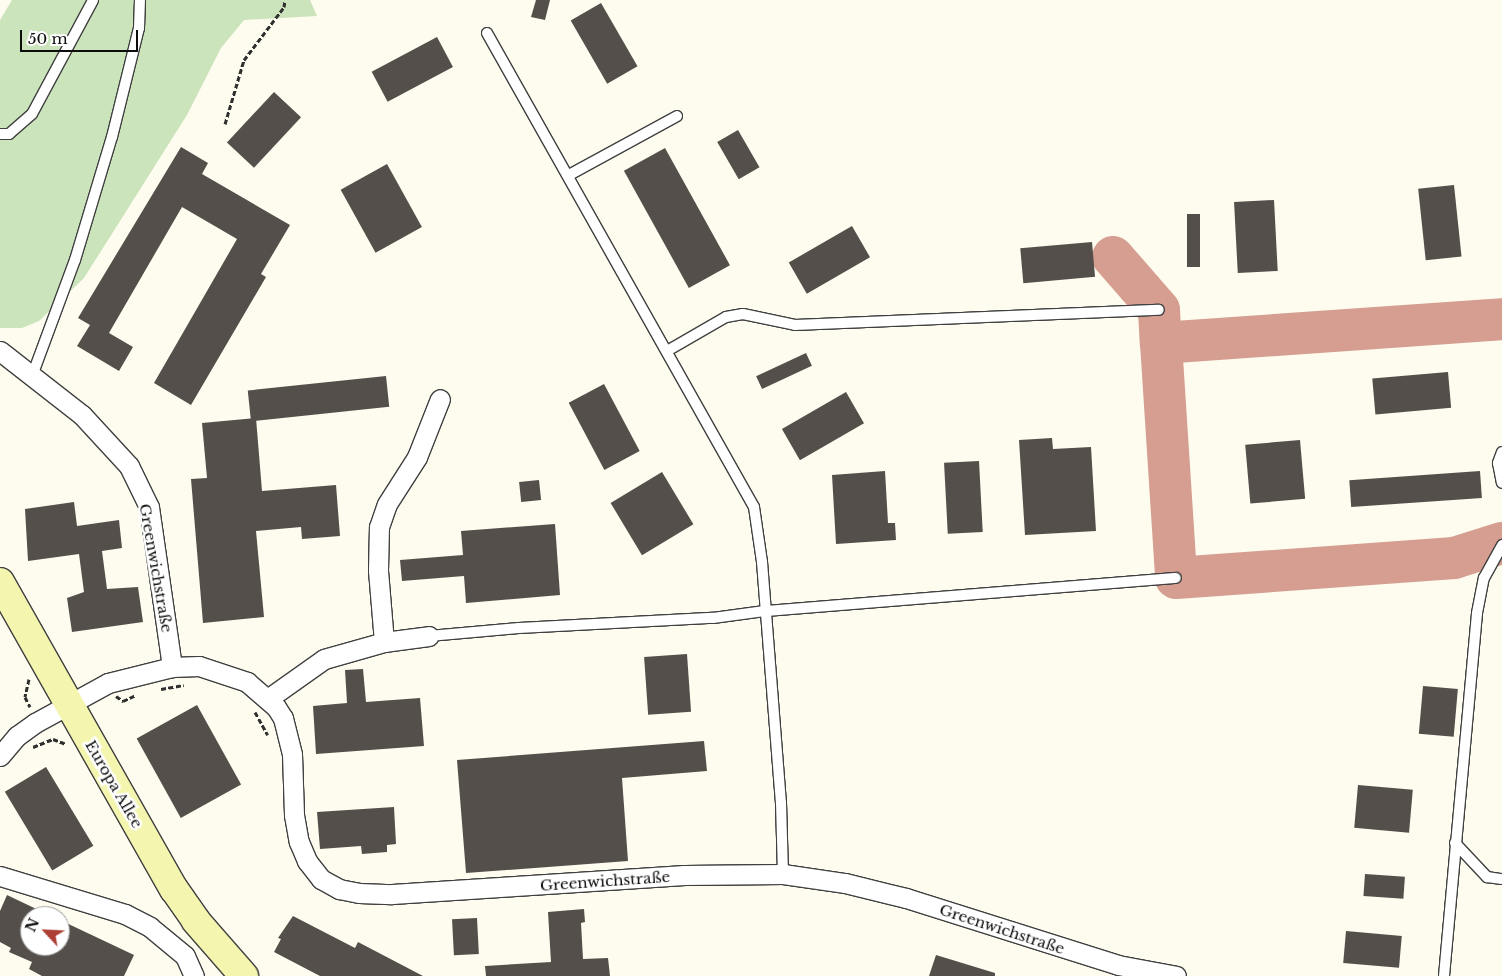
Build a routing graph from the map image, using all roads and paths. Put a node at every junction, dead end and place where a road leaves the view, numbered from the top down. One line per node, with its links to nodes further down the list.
1 (93, 0): 7 (lane)
2 (140, 0): 12 (lane)
3 (285, 0): 6 (path)
4 (487, 32): 8 (lane)
5 (677, 116): 8 (lane)
6 (225, 124)
7 (0, 134)
8 (569, 175): 10 (lane)
9 (1159, 310): 10 (lane)
10 (667, 351): 19 (lane)
11 (0, 352): 12 (street, Greenwichstraße)
12 (32, 376): 22 (street, Greenwichstraße)
13 (440, 399): 21 (street)
14 (1502, 452): 15 (lane)
15 (1502, 483)
16 (1502, 545): 35 (lane)
17 (1176, 578): 19 (lane)
18 (0, 582): 29 (main road, Europa Allee)
19 (765, 611): 20 (lane); 36 (lane)
20 (429, 636): 21 (street)
21 (384, 642): 28 (street)
22 (172, 667): 24 (street, Greenwichstraße); 28 (street, Greenwichstraße)
23 (28, 671): 31 (path)
24 (108, 683): 27 (path); 29 (street, Greenwichstraße)
25 (190, 685): 26 (path)
26 (154, 690)
27 (145, 691)
28 (269, 698): 36 (street, Greenwichstraße)
29 (68, 703): 31 (street, Greenwichstraße); 40 (main road, Europa Allee)
30 (249, 706): 33 (path)
31 (41, 720): 32 (path); 34 (street, Greenwichstraße)
32 (54, 739)
33 (271, 743)
34 (0, 756)
35 (1454, 844): 38 (lane); 42 (lane)
36 (783, 874): 41 (street, Greenwichstraße)
37 (0, 876): 39 (street)
38 (1502, 879)
39 (194, 976)
40 (244, 976)
41 (1176, 976)
42 (1444, 976)

